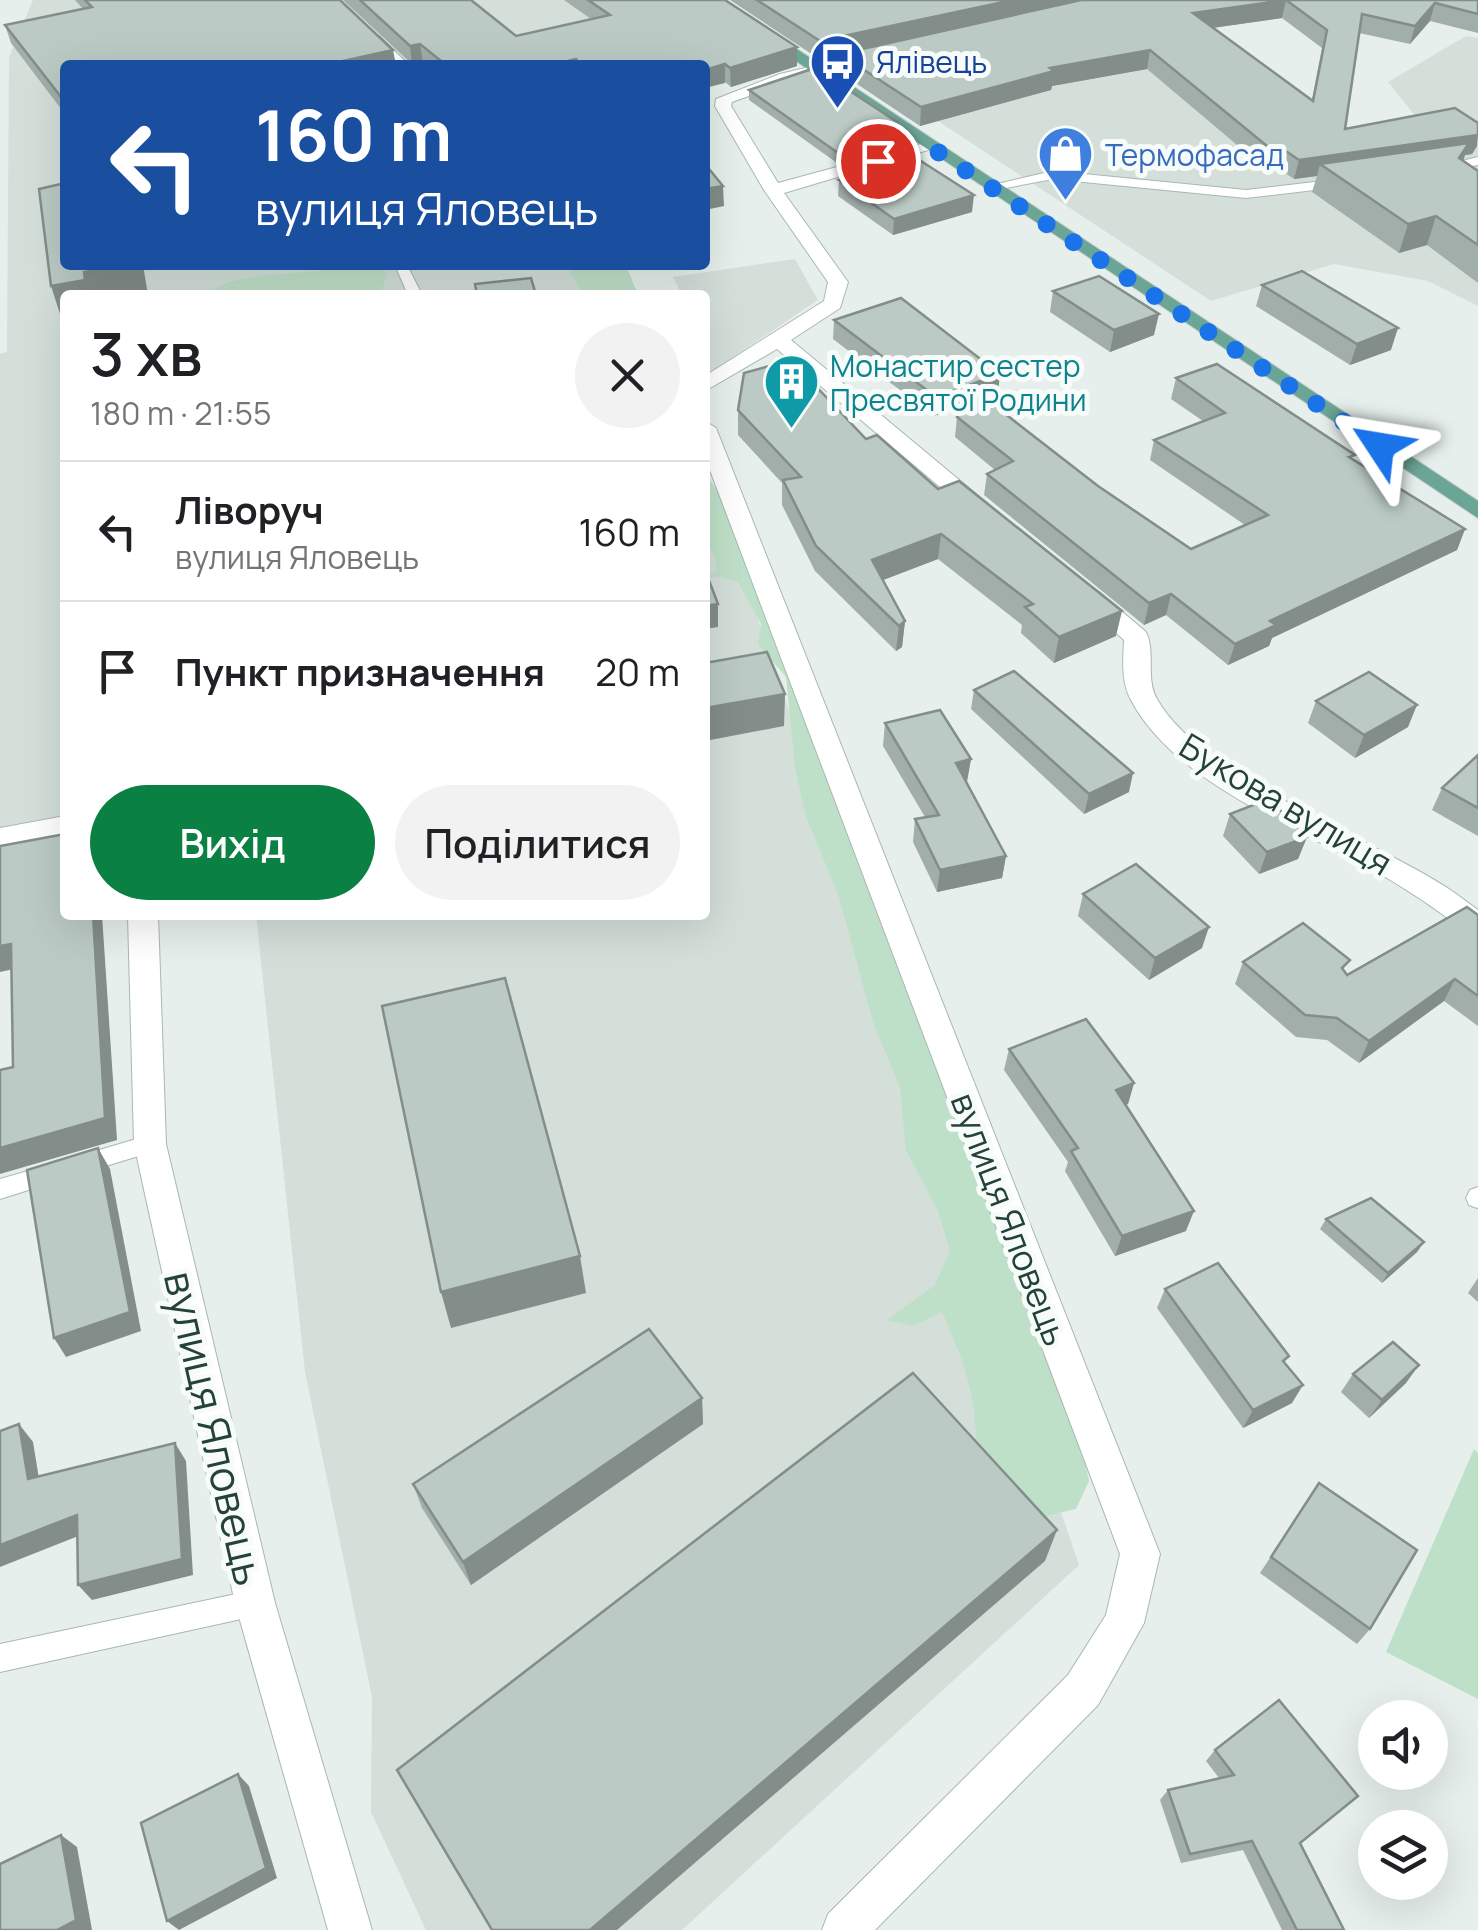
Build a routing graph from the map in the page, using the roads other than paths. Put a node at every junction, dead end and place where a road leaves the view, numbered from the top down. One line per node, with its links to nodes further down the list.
1 (712, 0): 5 (main road)
2 (362, 26): 4 (lane)
3 (900, 50): 5 (street)
4 (399, 60)
5 (816, 70): 6 (main road); 11 (street)
6 (929, 146): 10 (main road); 11 (street)
7 (1478, 161): 8 (lane)
8 (1422, 170)
9 (1348, 181): 10 (lane)
10 (990, 187): 15 (main road)
11 (773, 190): 12 (street)
12 (780, 340): 13 (street); 16 (street)
13 (710, 382)
14 (710, 441): 27 (street, вулиця Яловець)
15 (1478, 511)
16 (994, 520)
17 (1068, 578): 21 (street, Букова вулиця)
18 (60, 827): 19 (street)
19 (0, 838)
20 (143, 920): 22 (street, вулиця Яловець)
21 (1478, 926)
22 (150, 1144): 23 (lane); 24 (street, вулиця Яловець)
23 (0, 1189)
24 (255, 1603): 25 (lane); 26 (street, вулиця Яловець)
25 (0, 1658)
26 (350, 1930)
27 (844, 1930)

